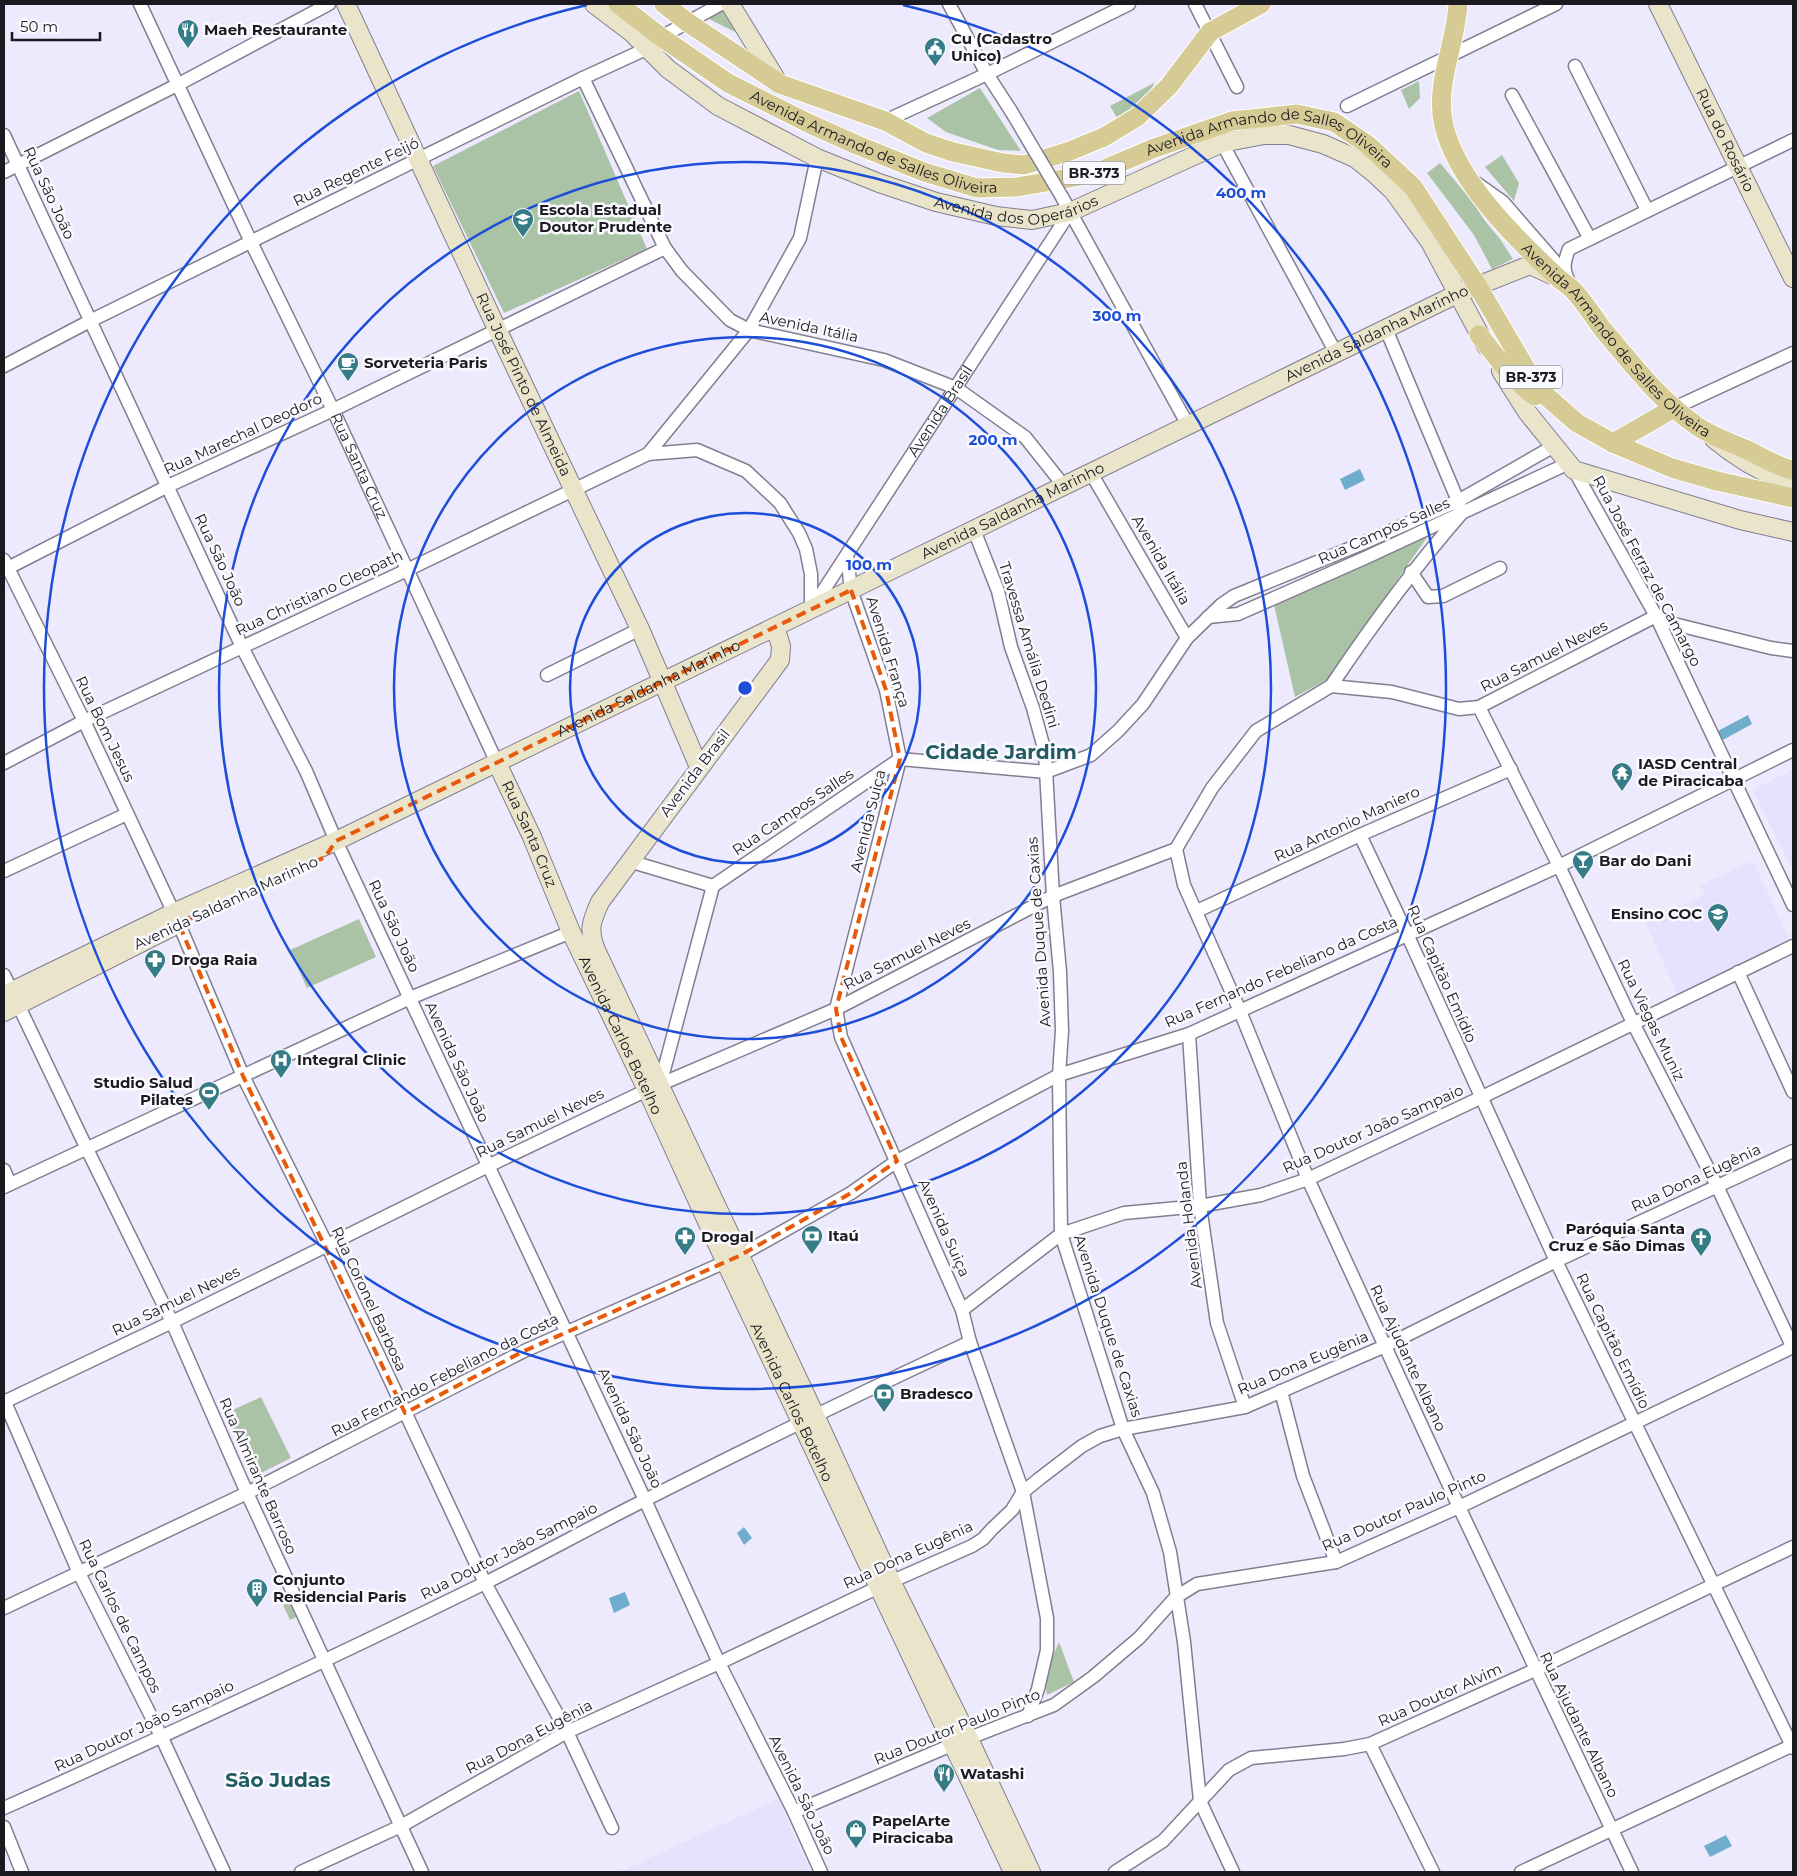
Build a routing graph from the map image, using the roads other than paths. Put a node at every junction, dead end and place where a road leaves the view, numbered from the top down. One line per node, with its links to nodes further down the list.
1 (140, 4): 25 (street, Rua Santa Cruz)
2 (329, 4): 25 (street)
3 (346, 4): 34 (main road, Rua José Pinto de Almeida)
4 (594, 4): 19 (main road, Avenida dos Operários)
5 (618, 4): 18 (main road, Avenida Armando de Salles Oliveira / BR-373)
6 (664, 4): 16 (main road, Avenida Armando de Salles Oliveira / BR-373)
7 (721, 4): 16 (street, Rua Regente Feijó)
8 (730, 4): 24 (main road)
9 (949, 4): 22 (street)
10 (1129, 4): 22 (street)
11 (1195, 4): 17 (street)
12 (1261, 4): 17 (main road, Avenida Armando de Salles Oliveira / BR-373)
13 (1458, 4): 20 (main road, Avenida Armando de Salles Oliveira)
14 (1556, 4): 20 (street)
15 (1658, 4): 36 (main road, Rua do Rosário)
16 (687, 22): 18 (street, Rua Regente Feijó); 24 (main road, Avenida Armando de Salles Oliveira / BR-373)
17 (1210, 32): 26 (street); 29 (main road, Avenida Armando de Salles Oliveira / BR-373)
18 (660, 37): 19 (street, Rua Regente Feijó); 45 (main road, Avenida Armando de Salles Oliveira / BR-373)
19 (646, 49): 23 (street, Rua Regente Feijó); 33 (main road, Avenida dos Operários)
20 (1448, 55): 28 (street); 43 (main road, Avenida Armando de Salles Oliveira)
21 (1575, 66): 38 (street)
22 (987, 74): 29 (street); 39 (street, bridge)
23 (583, 78): 34 (street, Rua Regente Feijó); 42 (street, Avenida Itália)
24 (780, 84): 29 (main road, Avenida Armando de Salles Oliveira / BR-373)
25 (177, 85): 35 (street); 41 (street, Rua Santa Cruz)
26 (1237, 87)
27 (1512, 95): 40 (street)
28 (1347, 106)
29 (884, 121)
30 (4, 135): 35 (street, Rua São João)
31 (1793, 140): 36 (street)
32 (1222, 143): 39 (main road, Avenida dos Operários); 46 (main road, Avenida dos Operários); 52 (street)
33 (817, 158): 39 (main road, Avenida dos Operários); 50 (street)
34 (418, 160): 41 (street, Rua Regente Feijó); 48 (main road, Rua José Pinto de Almeida)
35 (18, 166): 37 (street); 47 (street, Rua São João)
36 (1739, 166): 38 (street); 44 (main road, Rua do Rosário)
37 (4, 172)
38 (1648, 210): 40 (street)
39 (1070, 212): 55 (street, Avenida Brasil); 59 (street)
40 (1590, 239): 43 (street)
41 (251, 242): 47 (street, Rua Regente Feijó); 57 (street, Rua Santa Cruz)
42 (666, 248): 48 (street, Rua Marechal Deodoro); 50 (street, Avenida Itália)
43 (1560, 275): 45 (main road, Avenida Saldanha Marinho); 56 (main road, Avenida Armando de Salles Oliveira)
44 (1793, 278)
45 (1478, 284): 46 (main road, Avenida Saldanha Marinho); 58 (main road, Avenida Armando de Salles Oliveira / BR-373)
46 (1457, 294): 49 (main road, Avenida Saldanha Marinho); 51 (main road, Avenida dos Operários)
47 (90, 321): 54 (street, Rua Regente Feijó); 68 (street, Rua São João)
48 (497, 328): 57 (street, Rua Marechal Deodoro); 70 (main road, Rua José Pinto de Almeida)
49 (1386, 329): 52 (main road, Avenida Saldanha Marinho); 72 (street)
50 (749, 330): 55 (street, Avenida Itália); 63 (street)
51 (1479, 335): 58 (main road); 62 (main road, Avenida dos Operários)
52 (1336, 353): 59 (main road, Avenida Saldanha Marinho)
53 (1793, 354): 56 (street)
54 (4, 366)
55 (956, 388): 69 (street, Avenida Itália); 77 (street, Avenida Brasil)
56 (1674, 408): 60 (main road, Avenida Armando de Salles Oliveira); 61 (main road)
57 (333, 410): 68 (street, Rua Marechal Deodoro); 81 (street, Rua Santa Cruz)
58 (1577, 423): 61 (main road, Avenida Armando de Salles Oliveira / BR-373)
59 (1188, 425): 66 (main road, Avenida Saldanha Marinho)
60 (1698, 427): 65 (main road, Avenida Armando de Salles Oliveira); 67 (main road)
61 (1613, 444): 71 (main road, Avenida Armando de Salles Oliveira / BR-373)
62 (1554, 446): 64 (main road, Avenida dos Operários); 72 (street, Rua Campos Salles)
63 (648, 454): 70 (street, Rua Christiano Cleopath); 84 (street)
64 (1571, 466): 73 (street, Rua Campos Salles); 75 (main road); 85 (street, Rua José Ferraz de Camargo)
65 (1793, 470)
66 (1091, 472): 69 (main road, Avenida Saldanha Marinho); 89 (street, Avenida Itália)
67 (1793, 484)
68 (168, 486): 79 (street, Rua Marechal Deodoro); 90 (street, Rua São João)
69 (1064, 486): 74 (main road, Avenida Saldanha Marinho)
70 (573, 489): 81 (street, Rua Christiano Cleopath); 88 (main road, Rua José Pinto de Almeida)
71 (1793, 498)
72 (1458, 501): 73 (street); 76 (street, Rua Campos Salles)
73 (1461, 514): 78 (street, Rua Campos Salles); 82 (street)
74 (974, 530): 83 (main road, Avenida Saldanha Marinho); 103 (street, Travessa Amália Dedini)
75 (1793, 532)
76 (1361, 544): 78 (street); 86 (street, Rua Campos Salles)
77 (847, 555): 83 (street, Avenida França); 84 (street, Avenida Brasil)
78 (1368, 557): 86 (street, Rua Campos Salles)
79 (5, 566): 96 (street, Rua Bom Jesus)
80 (1500, 568): 82 (street)
81 (407, 570): 90 (street, Rua Christiano Cleopath); 100 (street, Rua Santa Cruz)
82 (1411, 572): 94 (street)
83 (851, 590): 84 (main road, Avenida Saldanha Marinho); 98 (street, Avenida França)
84 (811, 609): 87 (main road, Avenida Saldanha Marinho)
85 (1656, 616): 91 (street); 95 (street, Rua Samuel Neves); 104 (street, Rua José Ferraz de Camargo)
86 (1208, 617): 89 (street, Rua Campos Salles)
87 (775, 627): 93 (main road, Avenida Saldanha Marinho); 101 (main road, Avenida Brasil)
88 (640, 629): 92 (street); 93 (main road, Rua José Pinto de Almeida)
89 (1187, 638): 103 (street, Rua Campos Salles)
90 (242, 646): 96 (street, Rua Christiano Cleopath); 107 (street, Rua São João)
91 (1793, 651)
92 (546, 675)
93 (662, 682): 100 (main road, Avenida Saldanha Marinho); 101 (main road, Rua José Pinto de Almeida)
94 (1331, 686): 95 (street, Rua Samuel Neves); 108 (street)
95 (1479, 707): 102 (street, Rua Viegas Muniz)
96 (84, 721): 99 (street, Rua Christiano Cleopath); 105 (street, Rua Bom Jesus)
97 (1793, 750): 104 (street, Rua Fernando Febeliano da Costa)
98 (900, 759): 103 (street, Rua Campos Salles); 112 (street, Rua Campos Salles); 125 (street, Avenida Suiça)
99 (4, 763)
100 (497, 763): 107 (main road, Avenida Saldanha Marinho); 118 (main road, Rua Santa Cruz)
101 (700, 767): 109 (main road, Avenida Brasil)
102 (1511, 768): 106 (street, Rua Antonio Maniero); 110 (street, Rua Viegas Muniz)
103 (1046, 772): 113 (street, Avenida Duque de Caxias)
104 (1735, 780): 110 (street, Rua Fernando Febeliano da Costa); 114 (street, Rua José Ferraz de Camargo)
105 (127, 814): 111 (street); 117 (street, Rua Bom Jesus)
106 (1360, 835): 115 (street, Rua Antonio Maniero); 119 (street, Rua Capitão Emídio)
107 (336, 841): 117 (main road, Avenida Saldanha Marinho); 124 (street, Rua São João)
108 (1176, 849): 113 (street, Rua Samuel Neves); 115 (street, Rua Ajudante Albano)
109 (629, 861): 112 (street); 116 (main road, Avenida Brasil)
110 (1559, 866): 119 (street, Rua Fernando Febeliano da Costa); 127 (street, Rua Viegas Muniz)
111 (4, 871)
112 (713, 886): 131 (street)
113 (1053, 896): 125 (street, Rua Samuel Neves); 129 (street, Avenida Duque de Caxias)
114 (1793, 905)
115 (1197, 911): 126 (street, Rua Ajudante Albano)
116 (594, 915): 118 (main road); 121 (main road, Avenida Brasil)
117 (176, 919): 123 (main road, Avenida Saldanha Marinho); 130 (street, Rua Coronel Barbosa)
118 (568, 924): 121 (main road); 124 (street); 131 (main road, Avenida Carlos Botelho)
119 (1407, 934): 126 (street, Rua Fernando Febeliano da Costa); 133 (street, Rua Capitão Emídio)
120 (1793, 946): 122 (street, Rua Doutor João Sampaio)
121 (596, 950): 131 (main road, Avenida Carlos Botelho)
122 (1738, 972): 127 (street, Rua Doutor João Sampaio); 132 (street)
123 (8, 995): 134 (street, Rua Almirante Barroso)
124 (410, 998): 130 (street); 137 (street, Avenida São João)
125 (836, 1009): 131 (street, Rua Samuel Neves); 136 (street, Avenida Suiça)
126 (1240, 1012): 128 (street, Rua Fernando Febeliano da Costa); 139 (street, Rua Ajudante Albano)
127 (1633, 1023): 133 (street, Rua Doutor João Sampaio); 141 (street, Rua Viegas Muniz)
128 (1189, 1034): 129 (street, Rua Fernando Febeliano da Costa); 142 (street, Avenida Holanda)
129 (1059, 1075): 136 (street, Rua Fernando Febeliano da Costa); 143 (street, Avenida Duque de Caxias)
130 (243, 1076): 134 (street); 144 (street, Rua Coronel Barbosa)
131 (653, 1088): 137 (street, Rua Samuel Neves); 145 (main road, Avenida Carlos Botelho)
132 (1793, 1092)
133 (1480, 1098): 139 (street, Rua Doutor João Sampaio); 146 (street, Rua Capitão Emídio)
134 (87, 1149): 140 (street); 148 (street, Rua Almirante Barroso)
135 (1793, 1151): 141 (street, Rua Dona Eugênia)
136 (897, 1160): 145 (street, Rua Fernando Febeliano da Costa); 147 (street, Avenida Suiça)
137 (488, 1166): 144 (street, Rua Samuel Neves); 149 (street, Avenida São João)
138 (4, 1170): 140 (street)
139 (1308, 1179): 142 (street, Rua Doutor João Sampaio); 151 (street, Rua Ajudante Albano)
140 (7, 1186)
141 (1717, 1186): 146 (street, Rua Dona Eugênia); 152 (street, Rua Viegas Muniz)
142 (1200, 1206): 143 (street, Rua Doutor João Sampaio); 155 (street, Avenida Holanda)
143 (1061, 1234): 147 (street, Rua Doutor João Sampaio); 159 (street, Avenida Duque de Caxias)
144 (326, 1245): 148 (street, Rua Samuel Neves); 156 (street, Rua Coronel Barbosa)
145 (732, 1259): 149 (street, Rua Fernando Febeliano da Costa); 157 (main road, Avenida Carlos Botelho)
146 (1556, 1261): 151 (street, Rua Dona Eugênia); 158 (street, Rua Capitão Emídio)
147 (962, 1310): 150 (street, Avenida Suiça)
148 (172, 1322): 154 (street, Rua Samuel Neves); 161 (street, Rua Almirante Barroso)
149 (567, 1332): 156 (street, Rua Fernando Febeliano da Costa); 162 (street, Avenida São João)
150 (970, 1342): 157 (street, Rua Doutor João Sampaio); 160 (street, Avenida Suiça)
151 (1384, 1346): 153 (street, Rua Dona Eugênia); 163 (street, Rua Ajudante Albano)
152 (1793, 1347): 158 (street, Rua Doutor Paulo Pinto)
153 (1280, 1391): 155 (street, Rua Dona Eugênia); 165 (street)
154 (4, 1401): 166 (street, Rua Carlos de Campos)
155 (1245, 1407): 159 (street, Rua Dona Eugênia)
156 (404, 1413): 161 (street, Rua Fernando Febeliano da Costa); 167 (street, Rua Coronel Barbosa)
157 (808, 1419): 162 (street, Rua Doutor João Sampaio); 168 (main road, Avenida Carlos Botelho)
158 (1635, 1422): 163 (street, Rua Doutor Paulo Pinto); 169 (street, Rua Capitão Emídio)
159 (1123, 1429): 160 (street, Rua Dona Eugênia); 170 (street, Avenida Duque de Caxias)
160 (1024, 1492): 168 (street, Rua Dona Eugênia); 175 (street, Avenida Suiça)
161 (247, 1493): 166 (street, Rua Fernando Febeliano da Costa); 172 (street, Rua Almirante Barroso)
162 (645, 1500): 167 (street, Rua Doutor João Sampaio); 173 (street, Avenida São João)
163 (1458, 1507): 165 (street, Rua Doutor Paulo Pinto); 174 (street, Rua Ajudante Albano)
164 (1793, 1547): 169 (street, Rua Doutor Alvim)
165 (1336, 1562): 170 (street, Rua Doutor Paulo Pinto)
166 (79, 1573): 171 (street, Rua Fernando Febeliano da Costa); 177 (street, Rua Carlos de Campos)
167 (486, 1583): 172 (street, Rua Doutor João Sampaio); 176 (street, Rua Coronel Barbosa)
168 (885, 1584): 173 (street, Rua Dona Eugênia); 178 (main road, Avenida Carlos Botelho)
169 (1713, 1584): 174 (street, Rua Doutor Alvim); 180 (street, Rua Capitão Emídio)
170 (1176, 1597): 175 (street, Rua Doutor Paulo Pinto); 181 (street, Avenida Duque de Caxias)
171 (4, 1608)
172 (325, 1660): 177 (street, Rua Doutor João Sampaio); 184 (street, Rua Almirante Barroso)
173 (720, 1663): 176 (street, Rua Dona Eugênia); 183 (street, Avenida São João)
174 (1535, 1670): 179 (street, Rua Doutor Alvim); 187 (street, Rua Ajudante Albano)
175 (1028, 1716): 178 (street, Rua Doutor Paulo Pinto)
176 (567, 1732): 184 (street, Rua Dona Eugênia); 186 (street, Rua Coronel Barbosa)
177 (162, 1738): 182 (street, Rua Doutor João Sampaio); 189 (street, Rua Carlos de Campos)
178 (961, 1741): 183 (street, Rua Doutor Paulo Pinto); 193 (main road, Avenida Carlos Botelho); 194 (main road, Avenida Carlos Botelho)
179 (1370, 1744): 181 (street, Rua Doutor Alvim); 197 (street)
180 (1793, 1746): 187 (street)
181 (1200, 1801): 195 (street, Rua Doutor Alvim); 196 (street, Avenida Duque de Caxias)
182 (4, 1808)
183 (794, 1812): 192 (street, Avenida São João)
184 (401, 1826): 190 (street, Rua Dona Eugênia); 191 (street, Rua Almirante Barroso)
185 (4, 1827): 188 (street)
186 (612, 1828)
187 (1612, 1831): 198 (street); 199 (street, Rua Ajudante Albano)
188 (22, 1872)
189 (224, 1872)
190 (301, 1872)
191 (422, 1872)
192 (821, 1872)
193 (1013, 1872)
194 (1031, 1872)
195 (1115, 1872)
196 (1233, 1872)
197 (1433, 1872)
198 (1521, 1872)
199 (1632, 1872)

